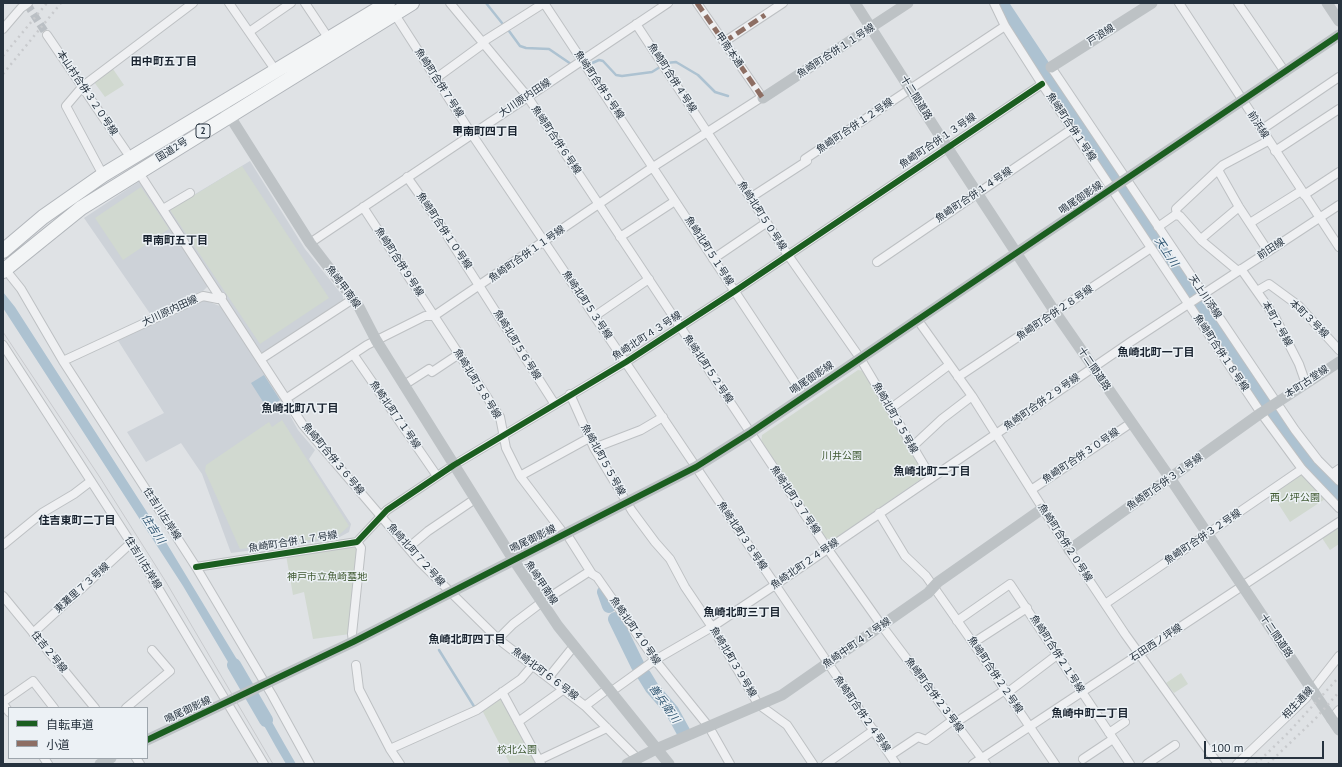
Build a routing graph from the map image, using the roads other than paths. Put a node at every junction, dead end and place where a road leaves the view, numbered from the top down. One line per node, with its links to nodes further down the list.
1 (27, 3): 24 (street)
2 (193, 3): 38 (street)
3 (229, 3): 25 (street)
4 (291, 3): 25 (street)
5 (305, 3): 28 (street)
6 (412, 3): 19 (highway, 国道2号 / 2)
7 (450, 3): 30 (street, 魚崎町合併６号線)
8 (544, 3): 30 (street); 31 (street, 魚崎町合併５号線)
9 (668, 3): 21 (street, 大川原内田線)
10 (697, 3): 29 (street, 甲南本通)
11 (783, 3): 29 (street)
12 (855, 3): 23 (street, 十二間道路)
13 (908, 3): 23 (street, 魚崎町合併１１号線)
14 (994, 3): 22 (street, 魚崎町合併１号線)
15 (1152, 3): 32 (street, 戸浪線)
16 (1178, 3): 42 (street, 前浜線)
17 (1238, 3): 34 (street)
18 (1327, 3): 20 (street)
19 (390, 6): 28 (highway, 国道2号 / 2); 36 (street, 魚崎町合併７号線); 43 (highway, 国道2号 / 2)
20 (1339, 21)
21 (636, 24): 31 (street, 大川原内田線); 47 (street, 魚崎町合併４号線)
22 (1005, 26): 37 (street, 魚崎町合併１号線); 39 (street, 魚崎町合併１２号線)
23 (872, 28): 39 (street, 十二間道路); 41 (street, 魚崎町合併１１号線)
24 (3, 29)
25 (249, 32): 33 (street)
26 (47, 35): 38 (street, 本山村合併３２０号線)
27 (1339, 35): 34 (street, 鳴尾御影線)
28 (329, 39): 33 (highway, 国道2号 / 2)
29 (724, 42): 41 (street, 甲南本通)
30 (483, 44): 36 (street); 40 (street, 魚崎町合併６号線)
31 (582, 60): 40 (street, 大川原内田線); 53 (street, 魚崎町合併５号線)
32 (1051, 67): 59 (street, 天上川添線)
33 (276, 71): 43 (highway, 国道2号 / 2)
34 (1285, 72): 42 (street, 鳴尾御影線)
35 (1339, 77): 46 (street)
36 (435, 79): 48 (street, 魚崎町合併７号線)
37 (1042, 84): 45 (street, 魚崎町合併１号線); 50 (street, 魚崎町合併１３号線)
38 (83, 86): 51 (street, 本山村合併３２０号線); 56 (street)
39 (910, 89): 50 (street, 十二間道路); 64 (street, 魚崎町合併１２号線)
40 (527, 96): 48 (street, 大川原内田線); 66 (street, 魚崎町合併６号線)
41 (763, 98): 47 (street, 魚崎町合併１１号線)
42 (1242, 100): 46 (street, 前浜線); 59 (street, 鳴尾御影線)
43 (225, 109): 56 (highway, 国道2号 / 2); 80 (street, 魚崎甲南線); 89 (highway, 国道2号 / 2)
44 (1339, 109): 52 (street)
45 (1072, 129): 60 (street, 魚崎町合併１号線); 62 (street, 魚崎町合併１４号線)
46 (1261, 130): 49 (street, 前浜線)
47 (707, 132): 53 (street, 魚崎町合併１１号線); 64 (street, 魚崎北町５０号線)
48 (471, 134): 57 (street, 大川原内田線); 79 (street, 魚崎町合併７号線)
49 (1268, 141): 52 (street, 前浜線); 54 (street)
50 (947, 147): 62 (street, 十二間道路); 71 (street, 魚崎町合併１３号線)
51 (126, 151)
52 (1276, 152): 63 (street, 前浜線)
53 (653, 167): 65 (street, 魚崎北町５１号線); 66 (street, 魚崎町合併１１号線)
54 (1218, 170): 69 (street); 72 (street)
55 (1339, 172): 63 (street)
56 (103, 175): 83 (highway, 国道2号 / 2)
57 (407, 177): 68 (street, 大川原内田線); 92 (street, 魚崎町合併１０号線)
58 (143, 179): 70 (street)
59 (1126, 180): 60 (street, 鳴尾御影線); 76 (street, 天上川添線)
60 (1113, 189): 82 (street, 魚崎町合併１８号線); 85 (street, 鳴尾御影線)
61 (190, 193): 70 (street)
62 (977, 193): 85 (street, 十二間道路); 88 (street, 魚崎町合併１４号線)
63 (1303, 193): 73 (street, 前浜線); 75 (street)
64 (750, 198): 74 (street, 魚崎北町５０号線)
65 (676, 200): 77 (street); 87 (street, 魚崎北町５１号線)
66 (600, 204): 77 (street, 魚崎北町５２号線); 79 (street, 魚崎町合併１１号線)
67 (1339, 204): 73 (street, 前田線)
68 (363, 207): 80 (street, 大川原内田線); 100 (street, 魚崎町合併９号線)
69 (1239, 207): 75 (street); 78 (street)
70 (163, 209): 96 (street)
71 (845, 215): 86 (street, 魚崎北町４３号線)
72 (1177, 215): 76 (street); 78 (street, 本町２号線)
73 (1319, 218): 81 (street, 前浜線); 84 (street, 前田線)
74 (766, 223): 86 (street, 魚崎北町５０号線); 87 (street)
75 (1250, 223): 84 (street)
76 (1158, 227): 95 (street, 天上川添線)
77 (620, 236): 91 (street, 魚崎北町５２号線)
78 (1201, 239): 90 (street, 本町２号線)
79 (544, 242): 92 (street, 魚崎町合併１１号線); 101 (street, 魚崎北町５３号線)
80 (310, 243): 97 (street, 魚崎甲南線)
81 (1339, 247)
82 (1151, 248): 98 (street, 魚崎町合併１８号線); 99 (street, 魚崎町合併２８号線)
83 (3, 251)
84 (1268, 251): 90 (street, 前田線)
85 (1017, 253): 99 (street, 十二間道路); 102 (street, 鳴尾御影線)
86 (788, 255): 93 (street, 魚崎北町４３号線); 109 (street, 魚崎北町５０号線)
87 (713, 259): 93 (street, 魚崎北町５１号線)
88 (877, 262)
89 (4, 269): 111 (street, 住吉川左岸線)
90 (1240, 270): 94 (street, 本町２号線); 95 (street, 前田線)
91 (649, 279): 101 (street); 103 (street, 魚崎北町５２号線)
92 (480, 286): 100 (street, 魚崎町合併１１号線); 123 (street, 魚崎北町５６号線)
93 (735, 291): 103 (street, 魚崎北町４３号線); 120 (street, 魚崎北町５１号線)
94 (1257, 291): 106 (street, 本町３号線); 117 (street, 本町２号線)
95 (1203, 294): 98 (street, 前田線); 124 (street, 天上川添線)
96 (222, 297): 110 (street); 111 (street, 大川原内田線)
97 (353, 299): 104 (street, 魚崎甲南線); 110 (street)
98 (1188, 303): 115 (street, 魚崎町合併２９号線); 126 (street, 魚崎町合併１８号線)
99 (1055, 312): 115 (street, 十二間道路); 116 (street, 魚崎町合併２８号線)
100 (434, 316): 104 (street, 魚崎町合併１１号線); 108 (street, 魚崎北町５８号線)
101 (595, 316): 112 (street, 魚崎北町５３号線)
102 (917, 319): 109 (street, 鳴尾御影線); 114 (street, 魚崎町合併２０号線)
103 (680, 327): 112 (street, 魚崎北町４３号線); 129 (street, 魚崎北町５２号線)
104 (376, 340): 107 (street, 魚崎町合併１１号線); 118 (street, 魚崎甲南線)
105 (3, 345): 143 (street, 住吉川右岸線)
106 (1339, 350)
107 (353, 354): 122 (street, 魚崎町合併１１号線); 139 (street, 魚崎北町７１号線)
108 (459, 354): 118 (street); 131 (street, 魚崎北町５８号線)
109 (860, 358): 120 (street, 鳴尾御影線); 125 (street, 魚崎北町３５号線)
110 (261, 359): 122 (street, 魚崎町合併３６号線)
111 (63, 361): 162 (street, 住吉川左岸線)
112 (626, 362): 119 (street, 魚崎北町４３号線); 127 (street, 魚崎北町５３号線)
113 (1339, 362): 117 (street, 本町古堂線)
114 (949, 365): 116 (street, 魚崎町合併２０号線); 125 (street)
115 (1093, 367): 128 (street, 十二間道路); 130 (street, 魚崎町合併２９号線)
116 (958, 377): 121 (street, 魚崎町合併２０号線)
117 (1306, 384): 124 (street, 本町古堂線)
118 (404, 385): 135 (street, 魚崎甲南線)
119 (570, 394): 123 (street, 魚崎北町４３号線); 132 (street, 魚崎北町５５号線)
120 (804, 396): 129 (street, 鳴尾御影線)
121 (972, 396): 130 (street, 魚崎町合併２０号線); 133 (street)
122 (287, 398): 151 (street, 魚崎町合併３６号線)
123 (554, 403): 131 (street, 魚崎北町４３号線)
124 (1275, 404): 126 (street, 本町古堂線); 138 (street, 天上川添線)
125 (890, 409): 133 (street, 魚崎北町３５号線)
126 (1262, 413): 137 (street, 魚崎町合併１８号線); 142 (street, 魚崎町合併３１号線)
127 (663, 417): 134 (street); 136 (street, 魚崎北町５３号線)
128 (1131, 423): 142 (street, 十二間道路); 145 (street, 魚崎町合併３０号線)
129 (750, 434): 136 (street, 鳴尾御影線); 159 (street, 魚崎北町３７号線)
130 (997, 434): 141 (street, 魚崎北町２４号線); 145 (street, 魚崎町合併２０号線)
131 (504, 436): 135 (street, 魚崎北町４３号線); 140 (street, 魚崎北町５８号線)
132 (589, 438): 134 (street, 魚崎北町５５号線); 140 (street)
133 (912, 447): 141 (street, 魚崎北町３５号線)
134 (594, 448): 147 (street, 魚崎北町５５号線)
135 (454, 465): 139 (street, 魚崎北町４３号線); 146 (street, 魚崎甲南線)
136 (696, 467): 147 (street, 鳴尾御影線); 164 (street, 魚崎北町３８号線)
137 (1302, 469): 148 (street, 魚崎町合併１８号線); 154 (street, 魚崎町合併３２号線)
138 (1336, 472): 144 (street, 天上川添線)
139 (437, 476): 151 (street, 魚崎北町４３号線)
140 (520, 476): 153 (street, 魚崎北町５８号線)
141 (930, 477): 150 (street, 魚崎北町２４号線)
142 (1170, 478): 154 (street, 十二間道路); 160 (street, 魚崎町合併３１号線)
143 (91, 481): 156 (street, 住吉川右岸線); 157 (street)
144 (1339, 481)
145 (1031, 490): 149 (street, 魚崎町合併２０号線)
146 (475, 499): 158 (street); 161 (street, 魚崎甲南線)
147 (626, 502): 153 (street, 鳴尾御影線); 174 (street, 魚崎北町３９号線)
148 (1339, 508)
149 (1042, 509): 160 (street, 魚崎町合併２０号線); 166 (street, 魚崎中町４１号線)
150 (878, 513): 159 (street, 魚崎北町２４号線); 166 (street, 魚崎町合併２２号線)
151 (382, 517): 155 (street); 158 (street, 魚崎北町７２号線)
152 (1339, 522): 165 (street, 石田西ノ坪線)
153 (565, 534): 161 (street, 鳴尾御影線); 163 (street, 魚崎北町４０号線)
154 (1207, 534): 165 (street, 十二間道路); 170 (street, 魚崎町合併３２号線)
155 (357, 542): 162 (street, 魚崎町合併１７号線); 177 (street)
156 (131, 543): 175 (street, 東灘里７３号線); 196 (street, 住吉川右岸線)
157 (3, 545)
158 (408, 548): 167 (street, 魚崎北町７２号線)
159 (827, 548): 164 (street, 魚崎北町２４号線); 173 (street, 魚崎北町３７号線)
160 (1069, 550): 170 (street, 魚崎町合併２０号線)
161 (513, 560): 167 (street, 鳴尾御影線); 169 (street, 魚崎甲南線)
162 (196, 567): 189 (street, 住吉川左岸線)
163 (590, 571): 169 (street); 184 (street, 魚崎北町４０号線)
164 (775, 585): 174 (street, 魚崎北町２４号線); 185 (street, 魚崎北町３８号線)
165 (1242, 586): 181 (street, 石田西ノ坪線); 191 (street, 十二間道路)
166 (934, 587): 172 (street, 魚崎町合併２２号線); 173 (street, 魚崎中町４１号線)
167 (450, 592): 176 (street, 魚崎北町６６号線); 177 (street, 鳴尾御影線)
168 (3, 596): 175 (street, 住吉２号線)
169 (542, 602): 176 (street); 179 (street, 魚崎甲南線)
170 (1105, 604): 181 (street, 魚崎町合併２０号線)
171 (1027, 608): 172 (street, 魚崎町合併２１号線); 178 (street); 182 (street, 魚崎町合併２１号線)
172 (957, 621): 178 (street, 魚崎町合併２２号線)
173 (882, 626): 185 (street, 魚崎中町４１号線); 205 (street, 魚崎町合併２３号線)
174 (712, 627): 184 (street, 魚崎北町２４号線); 198 (street, 魚崎北町３９号線)
175 (33, 633): 201 (street, 住吉２号線)
176 (498, 639): 187 (street, 魚崎北町６６号線)
177 (353, 642): 189 (street, 鳴尾御影線)
178 (973, 643): 193 (street, 魚崎町合併２２号線)
179 (574, 646): 188 (street); 192 (street, 魚崎甲南線)
180 (152, 650): 202 (street)
181 (1140, 653): 195 (street, 石田西ノ坪線); 238 (street, 魚崎町合併２０号線)
182 (1057, 655): 193 (street); 195 (street, 魚崎町合併２１号線)
183 (1339, 656): 191 (street, 相生通線)
184 (655, 660): 192 (street, 魚崎北町２４号線); 208 (street, 魚崎北町４０号線)
185 (828, 664): 198 (street, 魚崎中町４１号線); 211 (street, 魚崎町合併２４号線)
186 (356, 665): 216 (street)
187 (533, 665): 188 (street, 魚崎北町６６号線); 194 (street)
188 (549, 677): 190 (street, 魚崎北町６６号線)
189 (265, 685): 196 (street, 鳴尾御影線); 226 (street, 住吉川左岸線)
190 (564, 689): 199 (street, 魚崎北町６６号線); 206 (street)
191 (1312, 689): 204 (street, 十二間道路); 239 (street, 相生通線)
192 (611, 690): 199 (street, 魚崎北町２４号線); 217 (street, 魚崎甲南線)
193 (1006, 691): 205 (street); 209 (street, 魚崎町合併２２号線)
194 (502, 692): 206 (street); 216 (street)
195 (1081, 692): 209 (street, 石田西ノ坪線); 213 (street, 魚崎町合併２１号線)
196 (228, 702): 214 (street, 鳴尾御影線); 225 (street, 住吉川右岸線)
197 (3, 703): 200 (street)
198 (758, 704): 208 (street, 魚崎中町４１号線); 231 (street)
199 (585, 706): 210 (street, 魚崎北町６６号線)
200 (53, 707)
201 (94, 707)
202 (127, 707)
203 (1339, 710): 204 (street)
204 (1331, 719): 212 (street, 十二間道路)
205 (954, 721): 218 (street); 222 (street, 魚崎町合併２３号線)
206 (518, 722): 223 (street)
207 (1125, 722): 213 (street)
208 (709, 727): 217 (street, 魚崎中町４１号線); 230 (street, 魚崎北町４０号線)
209 (1030, 727): 222 (street, 石田西ノ坪線); 235 (street, 魚崎町合併２２号線)
210 (607, 728): 220 (street, 魚崎北町６６号線); 223 (street)
211 (874, 730): 218 (street, 魚崎町合併２４号線); 232 (street)
212 (1339, 730)
213 (1111, 736): 221 (street); 236 (street, 魚崎町合併２１号線)
214 (148, 740)
215 (1175, 745): 237 (street)
216 (390, 749): 227 (street)
217 (656, 749): 220 (street, 魚崎中町４１号線); 229 (street, 魚崎甲南線)
218 (891, 755): 233 (street, 魚崎町合併２４号線)
219 (109, 759): 224 (street)
220 (638, 759): 228 (street, 魚崎中町４１号線)
221 (1083, 759)
222 (984, 761): 234 (street, 石田西ノ坪線)
223 (540, 762)
224 (100, 764)
225 (264, 764)
226 (310, 764)
227 (400, 764)
228 (627, 764)
229 (669, 764)
230 (730, 764)
231 (813, 764)
232 (826, 764)
233 (896, 764)
234 (973, 764)
235 (1055, 764)
236 (1130, 764)
237 (1147, 764)
238 (1218, 764)
239 (1237, 764)

